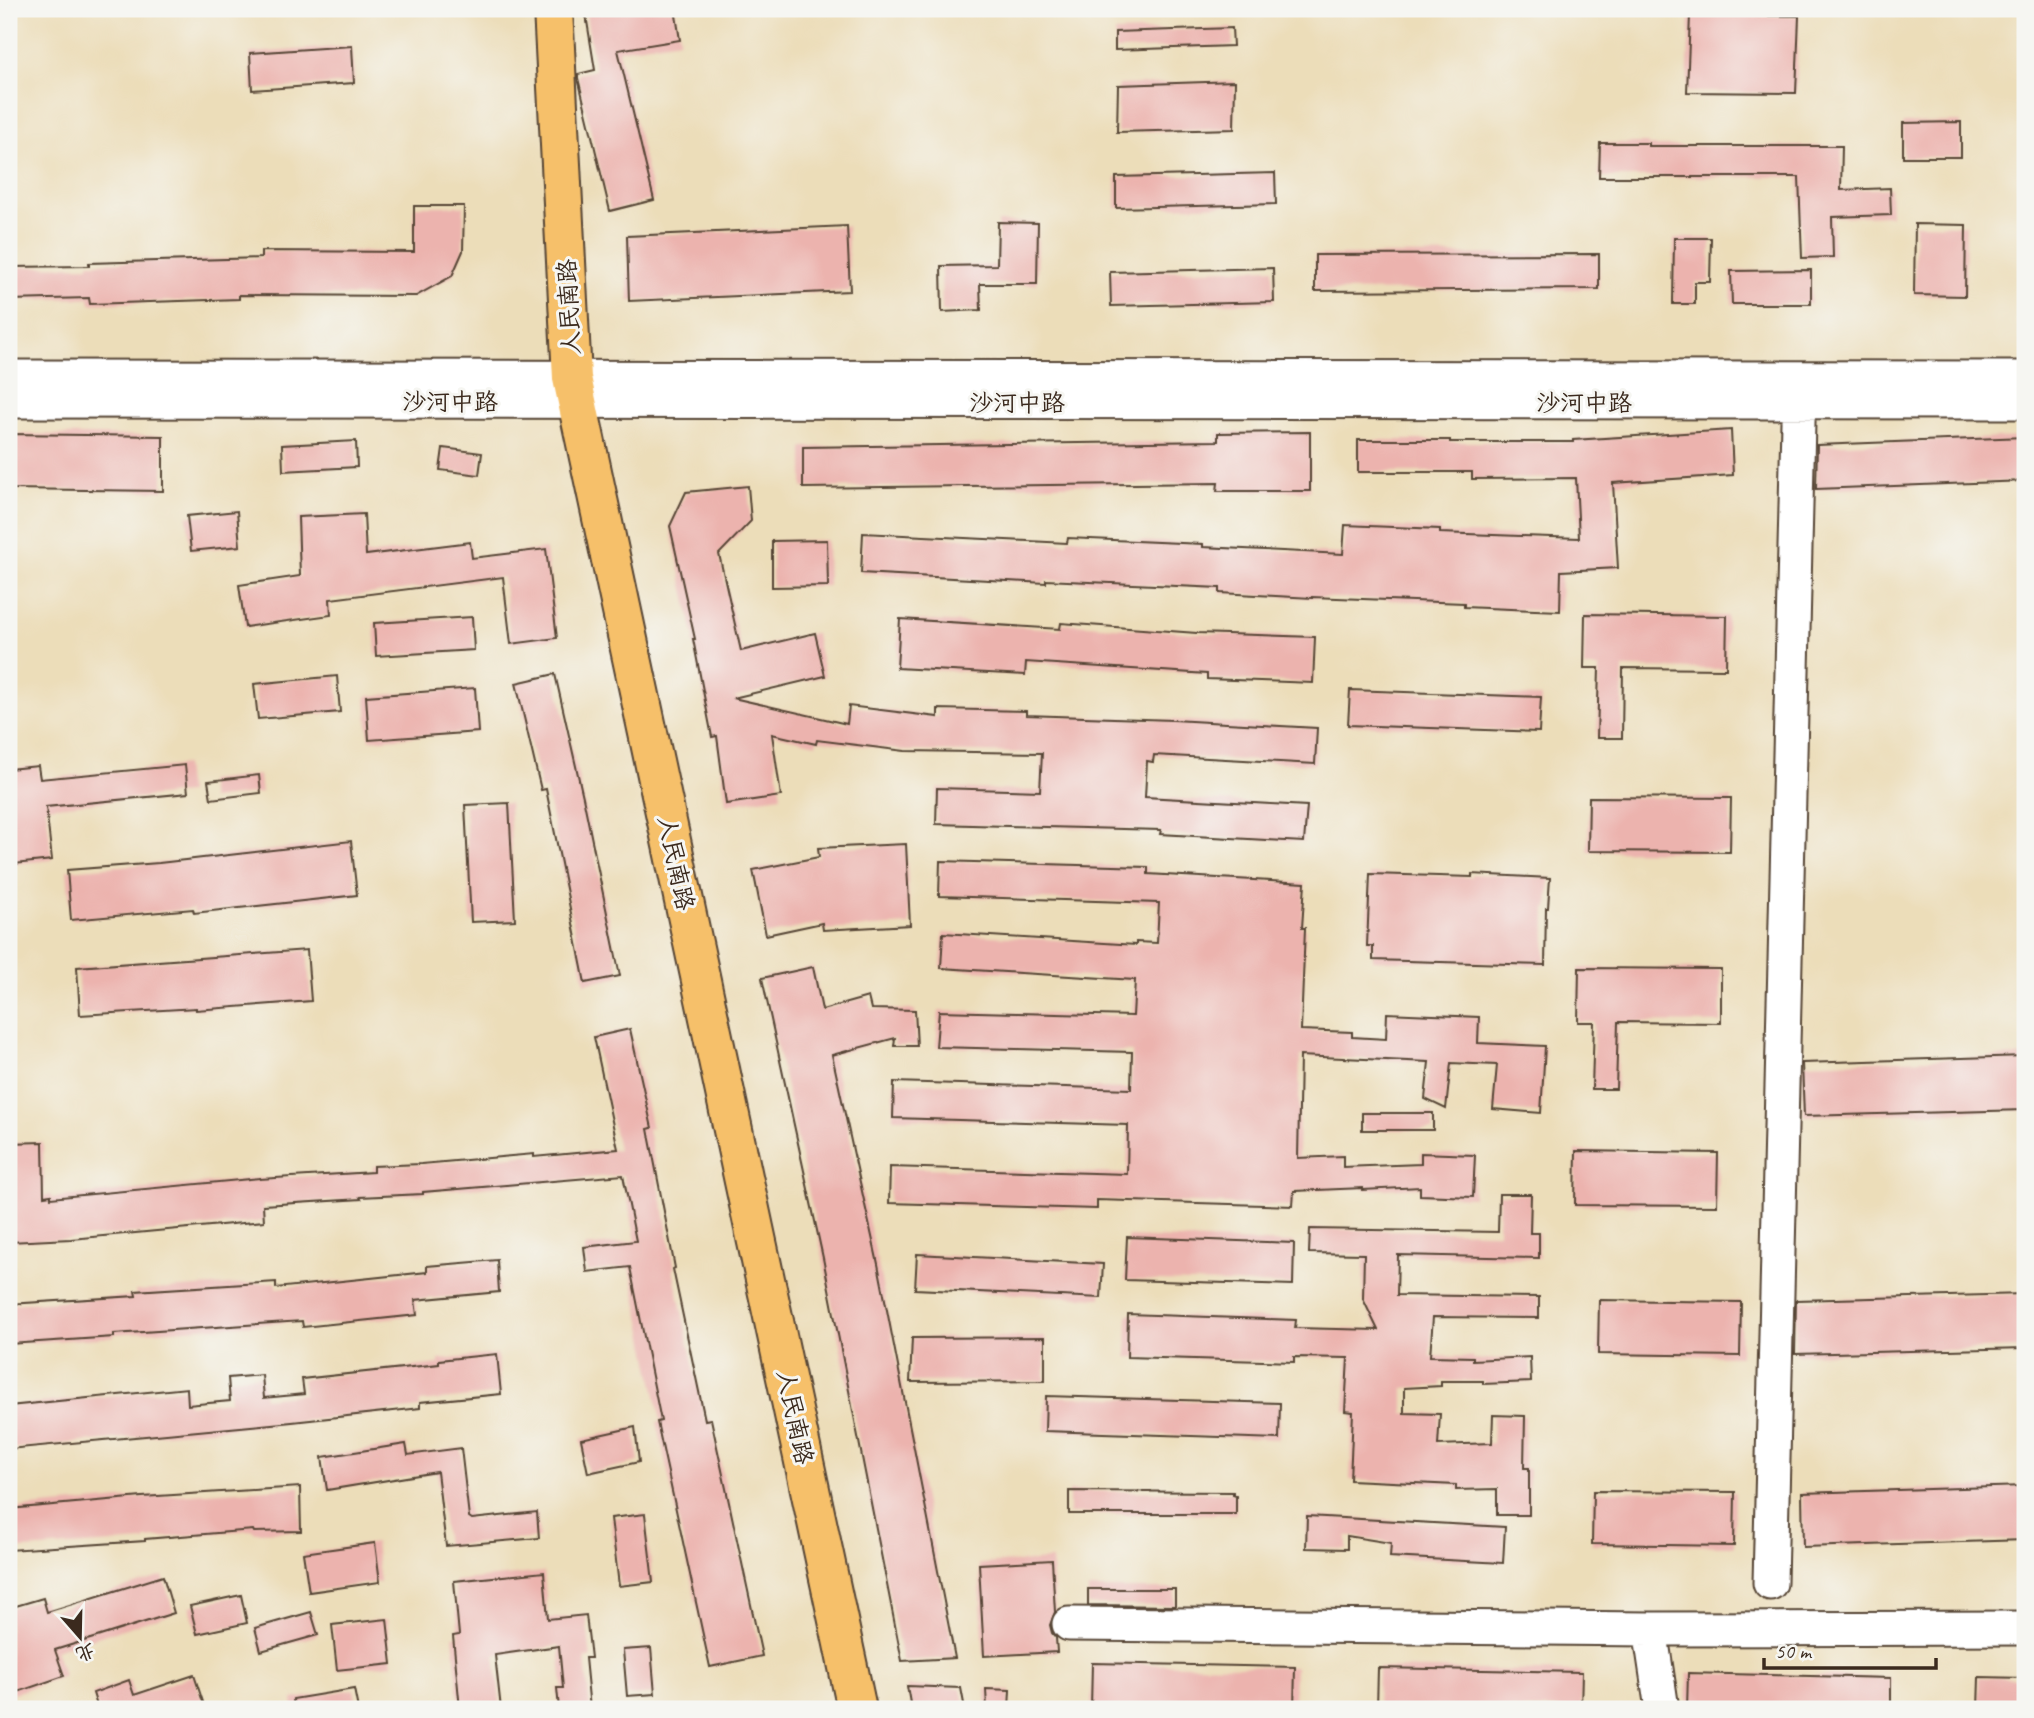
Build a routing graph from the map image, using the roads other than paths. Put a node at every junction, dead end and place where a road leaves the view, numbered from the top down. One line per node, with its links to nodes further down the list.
1 (553, 9): 5 (main road, 人民南路)
2 (9, 377): 5 (street, 沙河中路)
3 (2025, 378): 4 (street, 沙河中路)
4 (1799, 390): 5 (street, 沙河中路); 7 (street, 沙河中路); 8 (street)
5 (575, 391): 6 (street, 沙河中路); 12 (main road, 人民南路)
6 (9, 401)
7 (2025, 402)
8 (1770, 1583)
9 (1069, 1624): 11 (street)
10 (2025, 1628): 11 (street)
11 (1650, 1629): 13 (street)
12 (857, 1709)
13 (1662, 1709)

